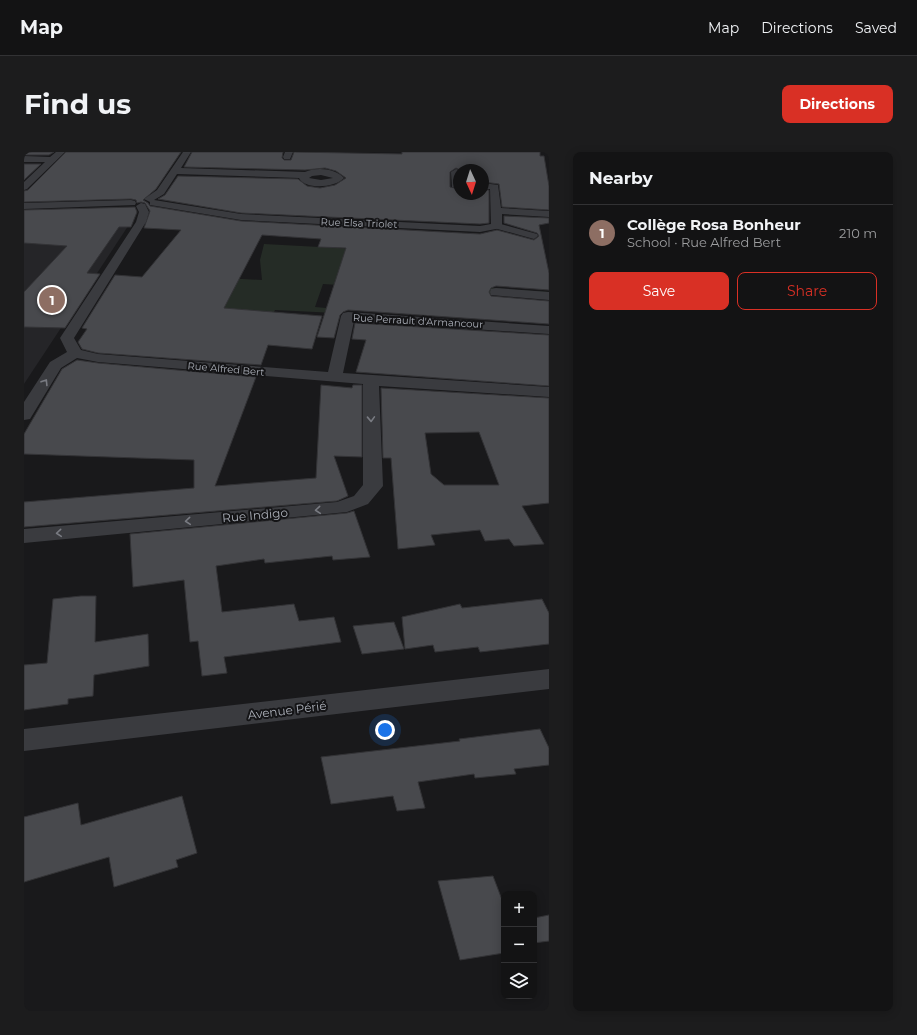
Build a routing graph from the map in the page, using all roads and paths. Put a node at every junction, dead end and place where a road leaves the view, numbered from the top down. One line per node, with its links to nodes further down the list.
1 (61, 152): 4 (street)
2 (187, 152): 5 (street)
3 (24, 159): 4 (street)
4 (53, 160): 8 (street)
5 (175, 171): 6 (street); 9 (street)
6 (306, 175)
7 (489, 186): 11 (street)
8 (24, 187)
9 (144, 203): 10 (street, Rue Elsa Triolet); 13 (street, Rue Elsa Triolet); 18 (street)
10 (24, 206)
11 (496, 211): 12 (street); 13 (street)
12 (549, 214)
13 (497, 226): 14 (lane)
14 (534, 236)
15 (496, 292): 16 (street)
16 (549, 296)
17 (549, 330): 19 (street, Rue Perrault d'Armancour)
18 (76, 353): 19 (street, Rue Alfred Bert); 22 (street, one-way to 18)
19 (335, 377): 20 (street, Rue Alfred Bert)
20 (371, 380): 21 (street, Rue Alfred Bert); 23 (street, Rue Indigo, one-way to 23)
21 (549, 392)
22 (24, 416)
23 (24, 536)
24 (549, 679): 25 (street, Avenue Périé)
25 (24, 740)

